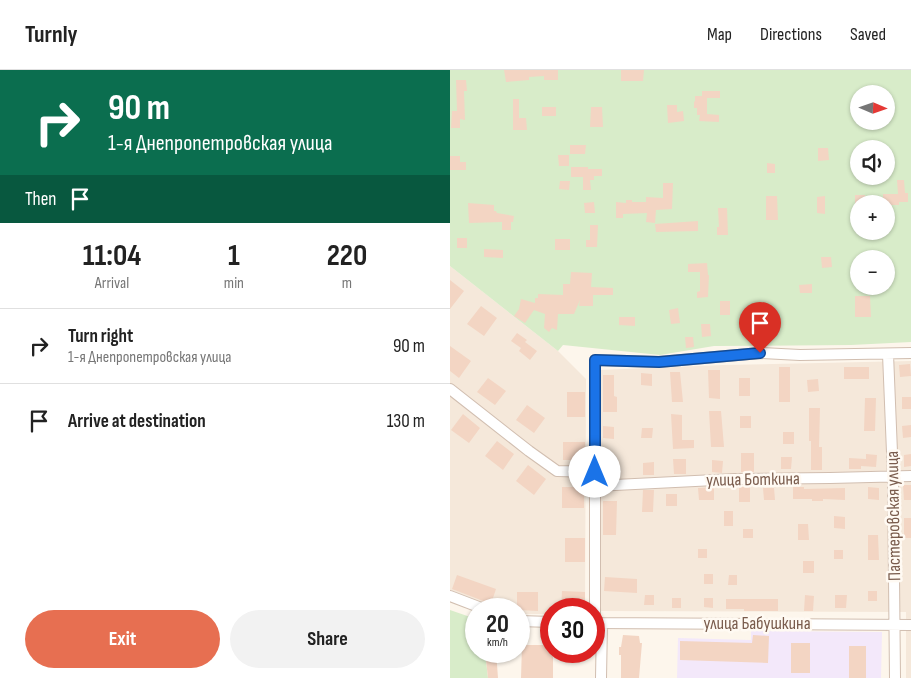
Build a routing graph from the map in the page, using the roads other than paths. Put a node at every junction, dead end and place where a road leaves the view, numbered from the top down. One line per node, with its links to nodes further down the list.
1 (911, 353): 2 (street)
2 (888, 354): 4 (street); 6 (street, Пастеровская улица)
3 (450, 389): 4 (street)
4 (595, 472): 7 (street)
5 (911, 476): 6 (street, улица Боткина)
6 (893, 477): 7 (street, улица Боткина); 12 (street, Пастеровская улица)
7 (595, 486): 9 (street)
8 (450, 596): 10 (street)
9 (597, 598)
10 (465, 602)
11 (605, 623): 12 (street, улица Бабушкина)
12 (896, 625): 13 (street, улица Бабушкина); 16 (street, Пастеровская улица)
13 (911, 625)
14 (600, 663): 15 (street)
15 (601, 678)
16 (895, 678)

